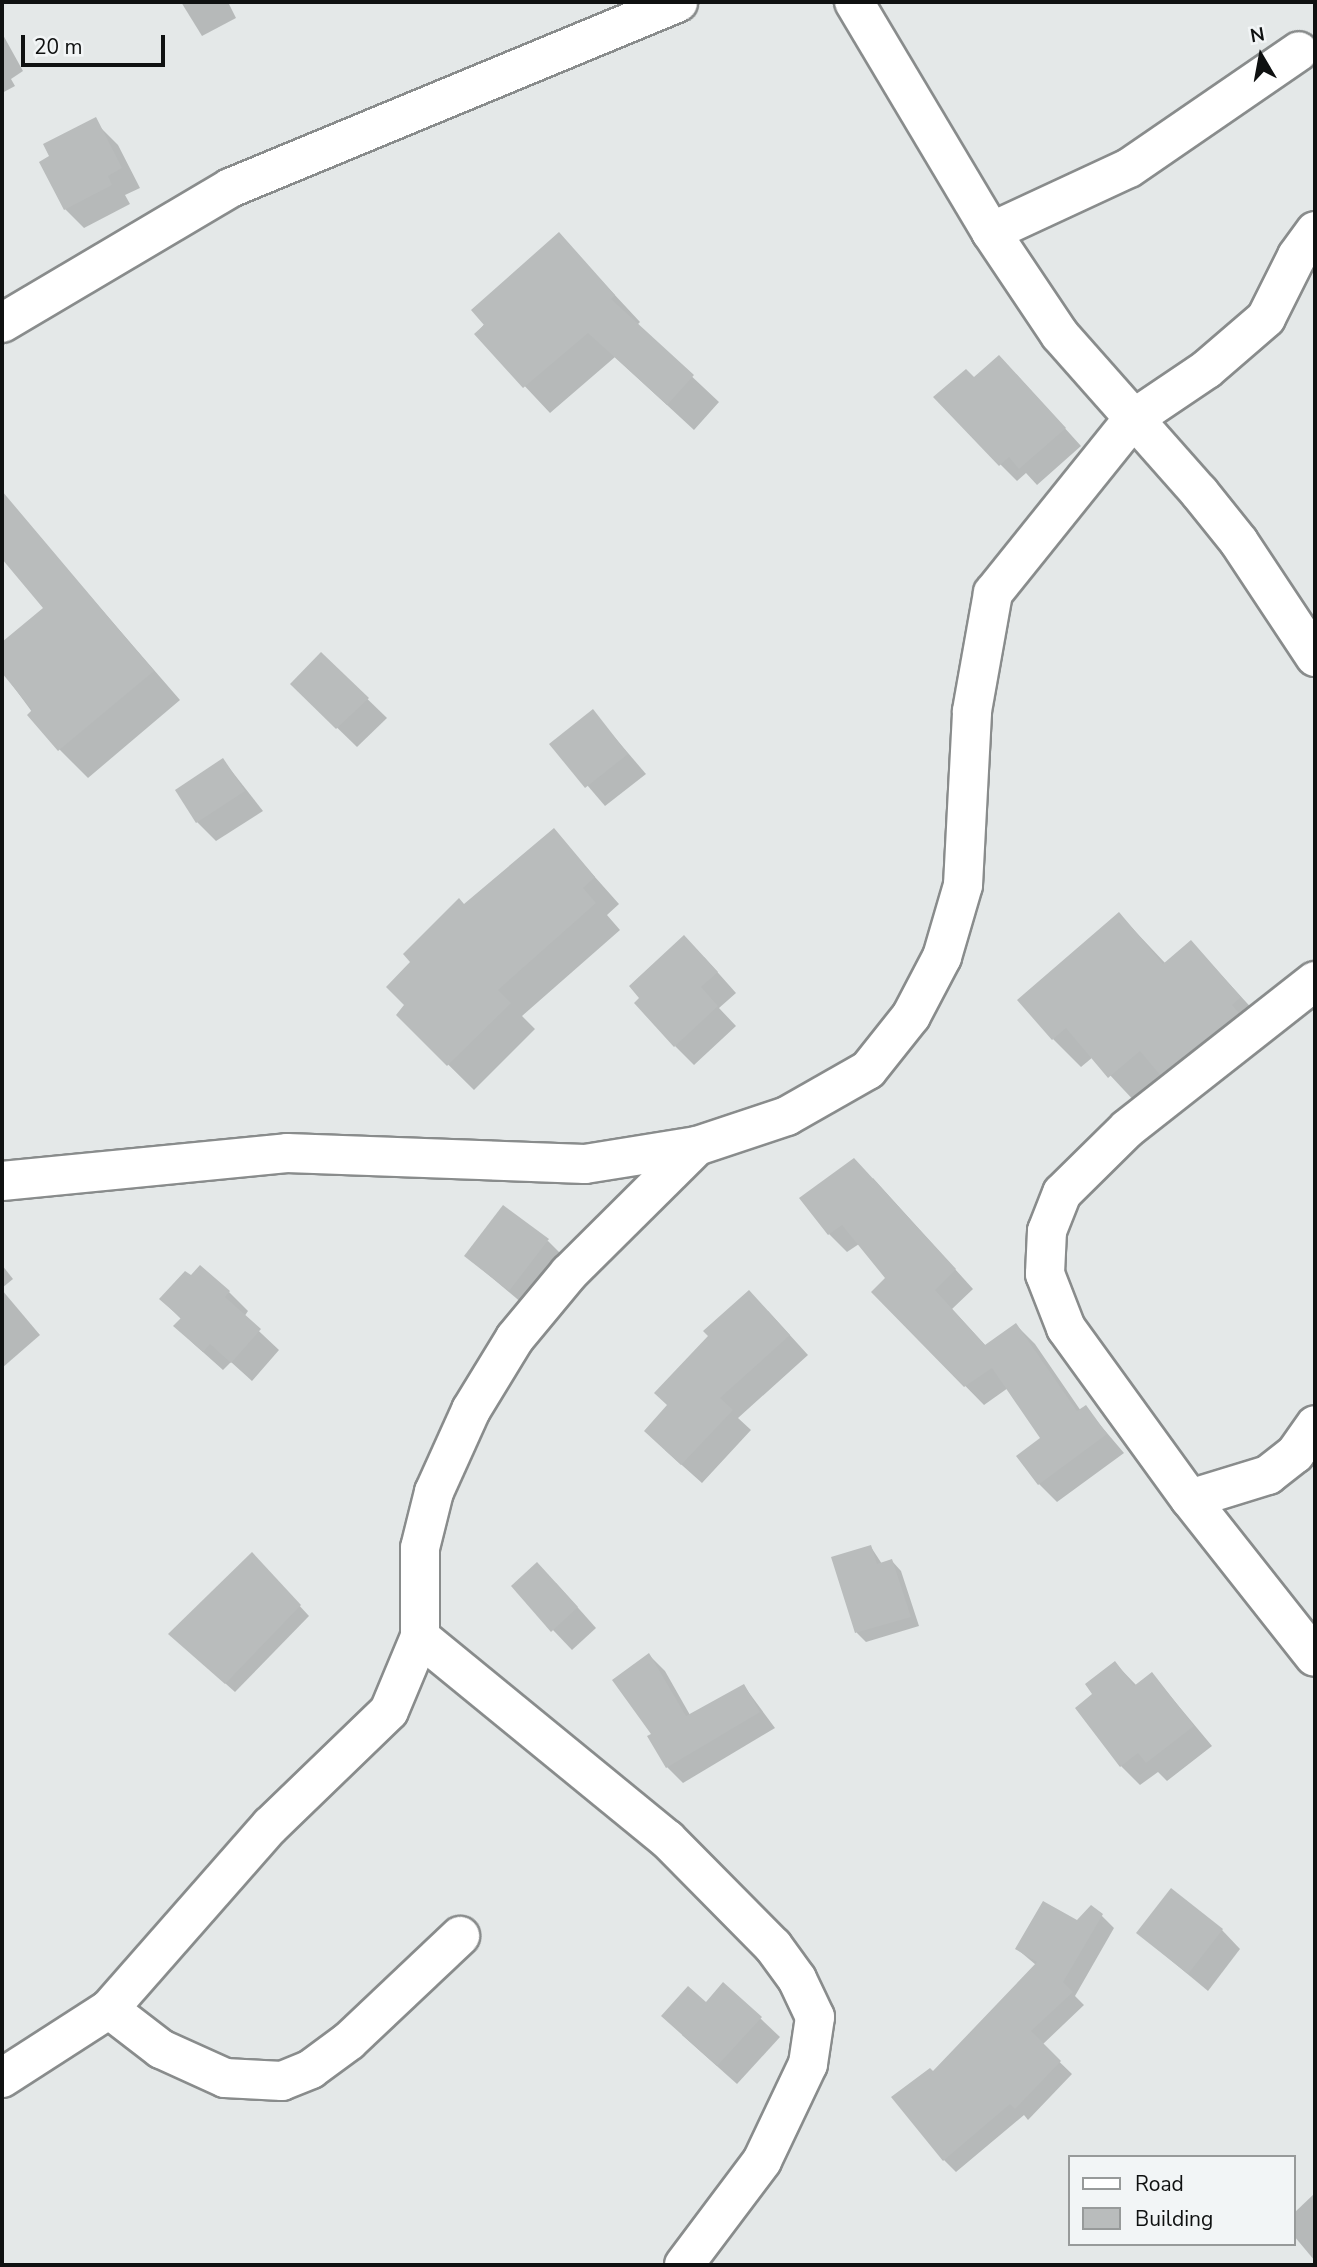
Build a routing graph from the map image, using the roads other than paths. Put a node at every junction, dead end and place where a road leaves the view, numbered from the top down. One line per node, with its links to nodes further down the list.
1 (678, 2): 6 (street)
2 (853, 2): 5 (street)
3 (1299, 51): 5 (street)
4 (1315, 231): 7 (street)
5 (991, 232): 7 (street)
6 (2, 323)
7 (1133, 419): 8 (street); 10 (street)
8 (1315, 657)
9 (1315, 981): 13 (street)
10 (698, 1146): 11 (street); 14 (street)
11 (2, 1181)
12 (1315, 1425): 13 (street)
13 (1190, 1499): 15 (street)
14 (420, 1637): 17 (street); 19 (street)
15 (1315, 1657)
16 (460, 1936): 17 (street)
17 (109, 2009): 18 (street)
18 (2, 2078)
19 (684, 2265)

